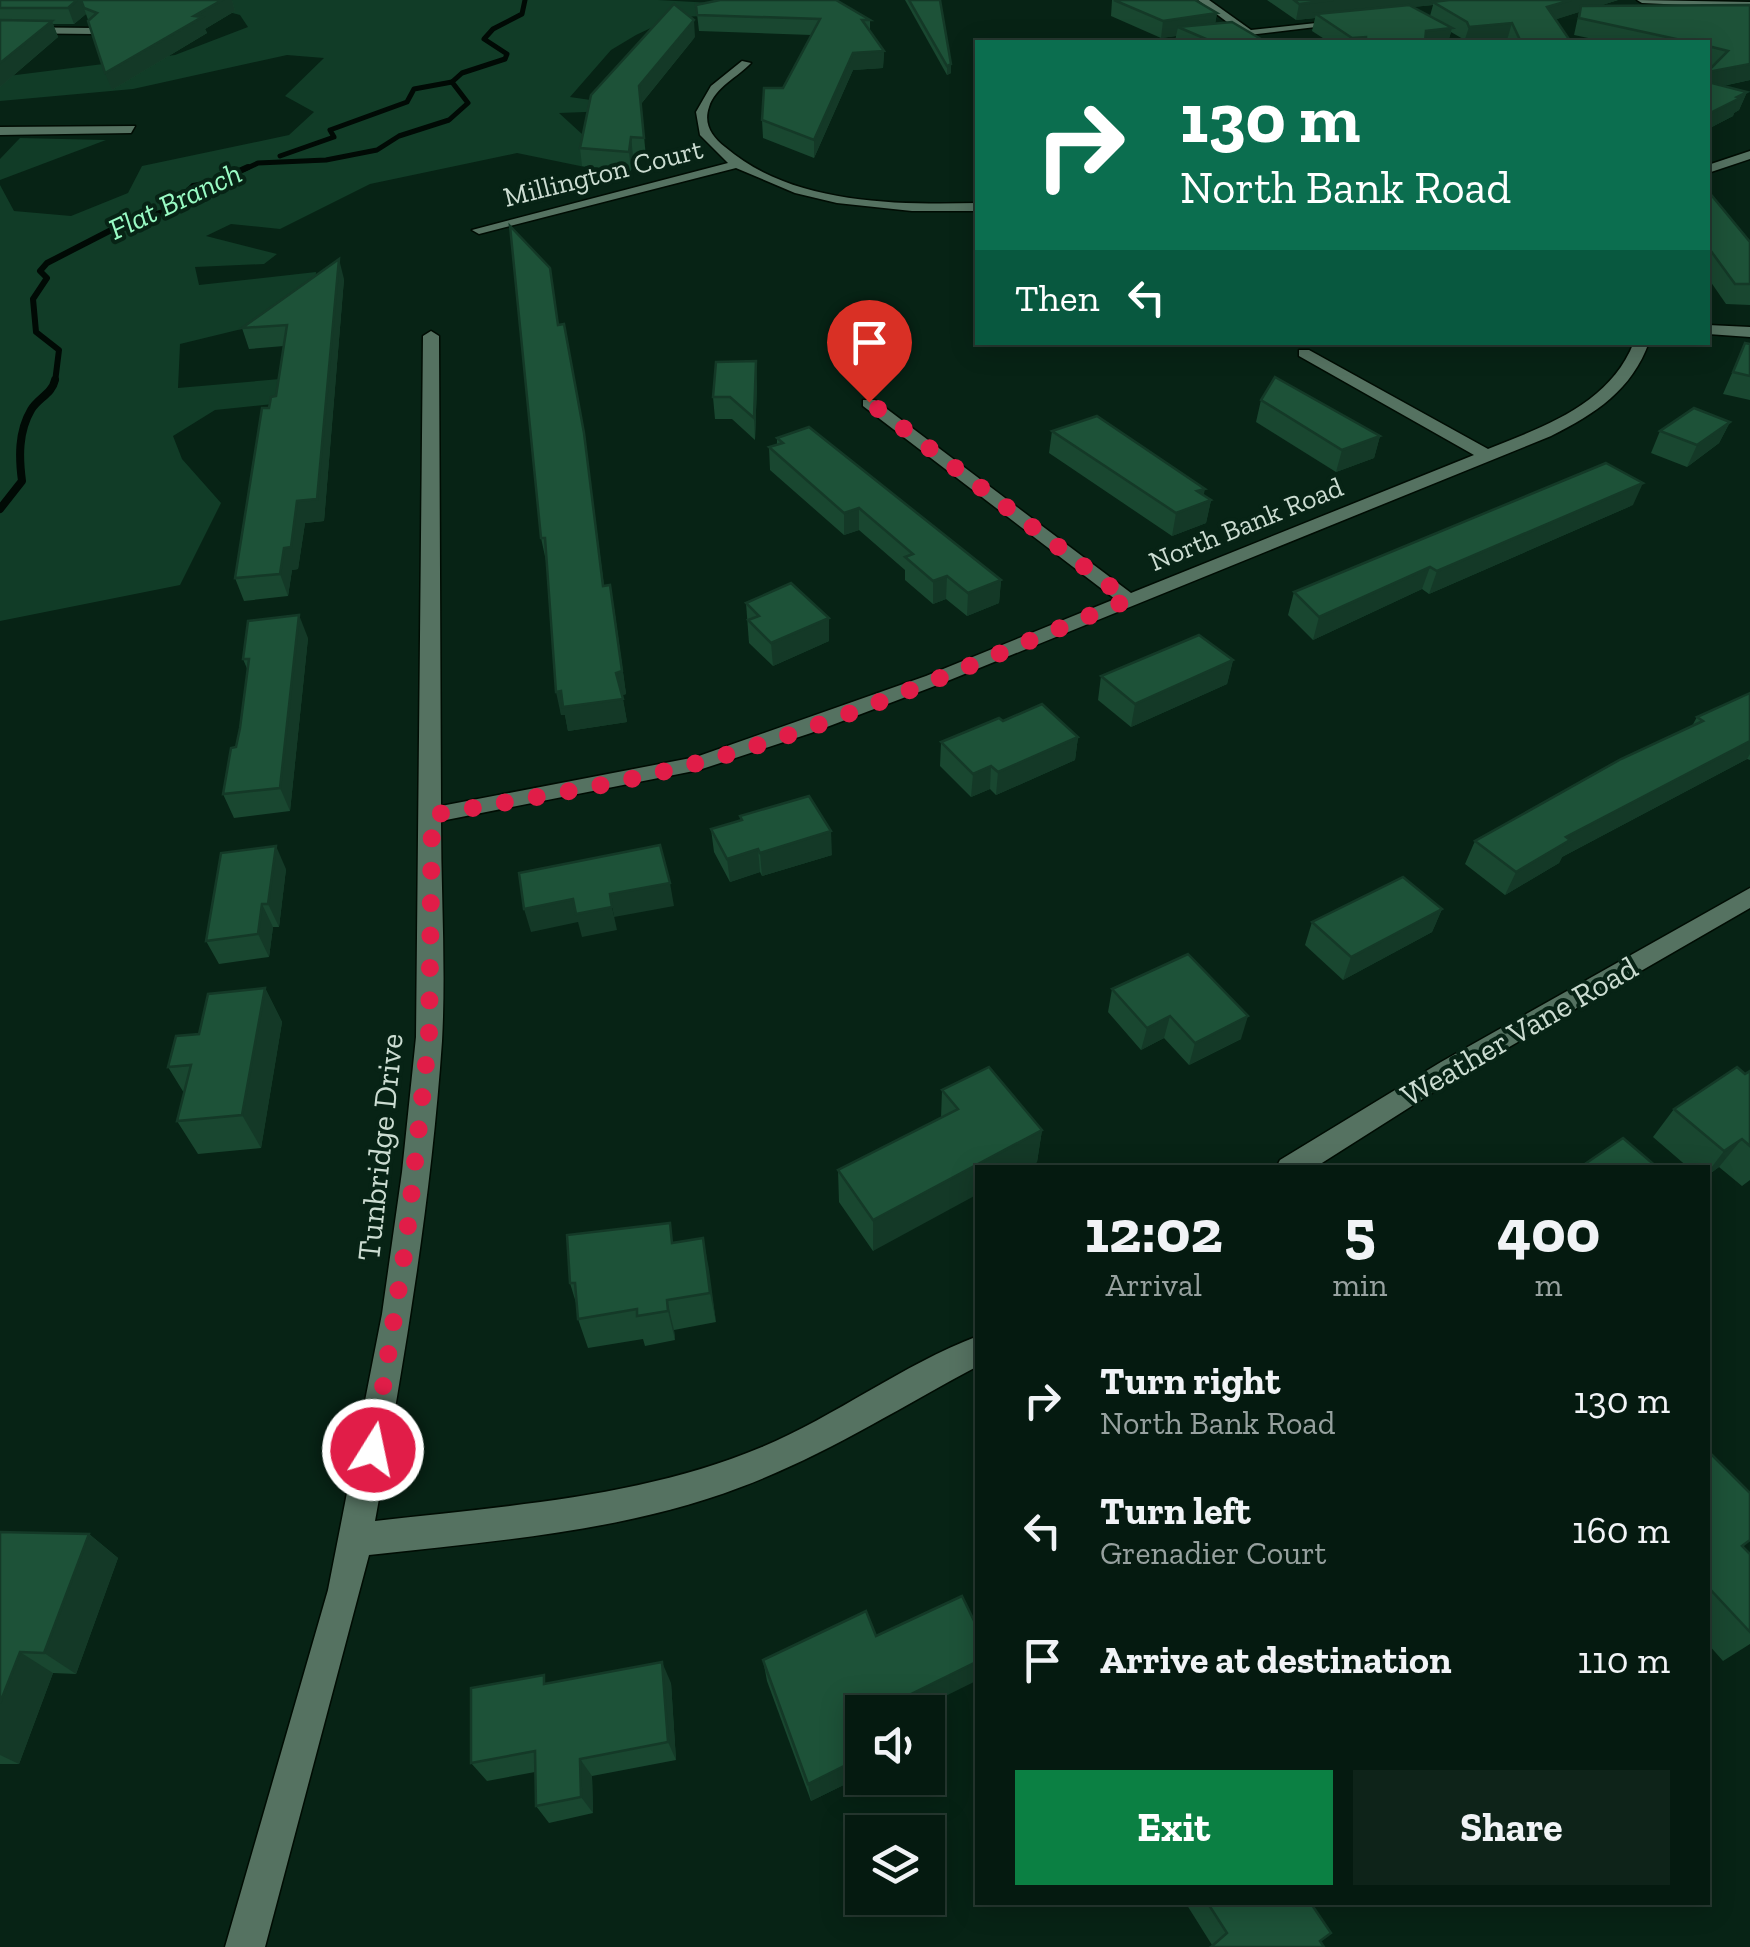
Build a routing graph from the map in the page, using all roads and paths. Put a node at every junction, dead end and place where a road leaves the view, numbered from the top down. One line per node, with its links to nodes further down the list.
1 (1203, 0): 9 (street)
2 (1642, 0): 3 (street)
3 (1742, 4)
4 (1259, 20): 7 (street)
5 (1352, 22): 7 (street)
6 (0, 30): 8 (street)
7 (1274, 30): 9 (street)
8 (94, 31)
9 (1247, 32): 10 (street)
10 (1181, 40)
11 (746, 63): 15 (street)
12 (130, 129): 13 (street)
13 (0, 131)
14 (1750, 155): 16 (street)
15 (738, 164): 17 (street); 18 (street, Millington Court)
16 (1710, 168)
17 (975, 207)
18 (479, 230)
19 (1710, 330): 20 (street)
20 (1750, 332)
21 (431, 336): 27 (street, Tunbridge Drive)
22 (1641, 345): 25 (street, North Bank Road)
23 (1304, 352): 25 (street)
24 (869, 402): 26 (street)
25 (1488, 456): 26 (street, North Bank Road)
26 (1128, 600): 27 (street, North Bank Road)
27 (432, 815): 31 (street, Tunbridge Drive)
28 (1750, 897): 29 (street, Weather Vane Road)
29 (1295, 1165)
30 (975, 1352): 31 (street)
31 (356, 1540): 32 (street, Tunbridge Drive)
32 (245, 1947)

